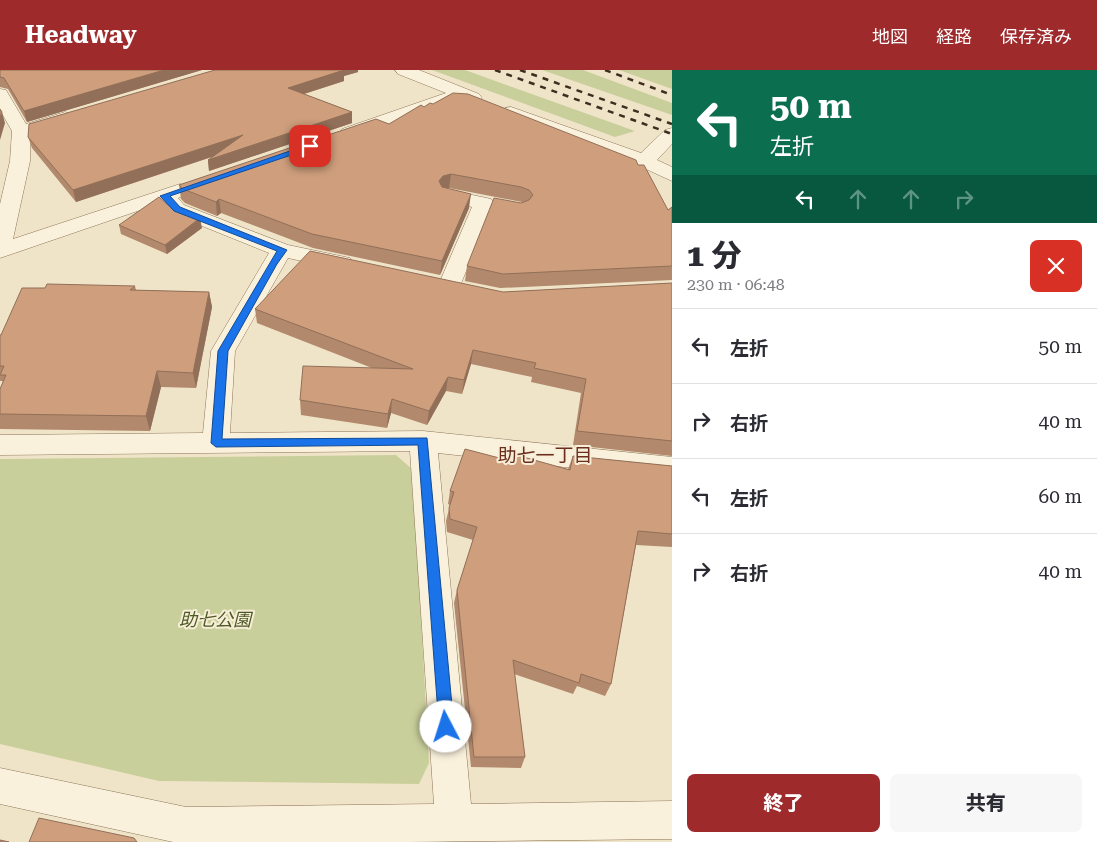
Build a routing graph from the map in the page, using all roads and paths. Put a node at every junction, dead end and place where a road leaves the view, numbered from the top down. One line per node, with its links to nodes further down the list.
1 (404, 70): 2 (street)
2 (460, 93): 7 (street); 8 (street)
3 (0, 94): 5 (street)
4 (85, 112): 5 (street)
5 (21, 131): 13 (street)
6 (672, 134): 8 (street)
7 (328, 140)
8 (644, 161): 9 (street)
9 (672, 175)
10 (200, 183): 11 (street)
11 (164, 196): 13 (street); 14 (street)
12 (449, 196): 16 (street)
13 (0, 250)
14 (282, 250): 15 (street); 18 (street)
15 (366, 268)
16 (448, 286)
17 (423, 441): 18 (street); 20 (street); 23 (street)
18 (216, 443): 19 (street)
19 (0, 445)
20 (672, 468)
21 (0, 786): 24 (street)
22 (672, 820): 23 (street)
23 (454, 822): 24 (street)
24 (186, 834)

